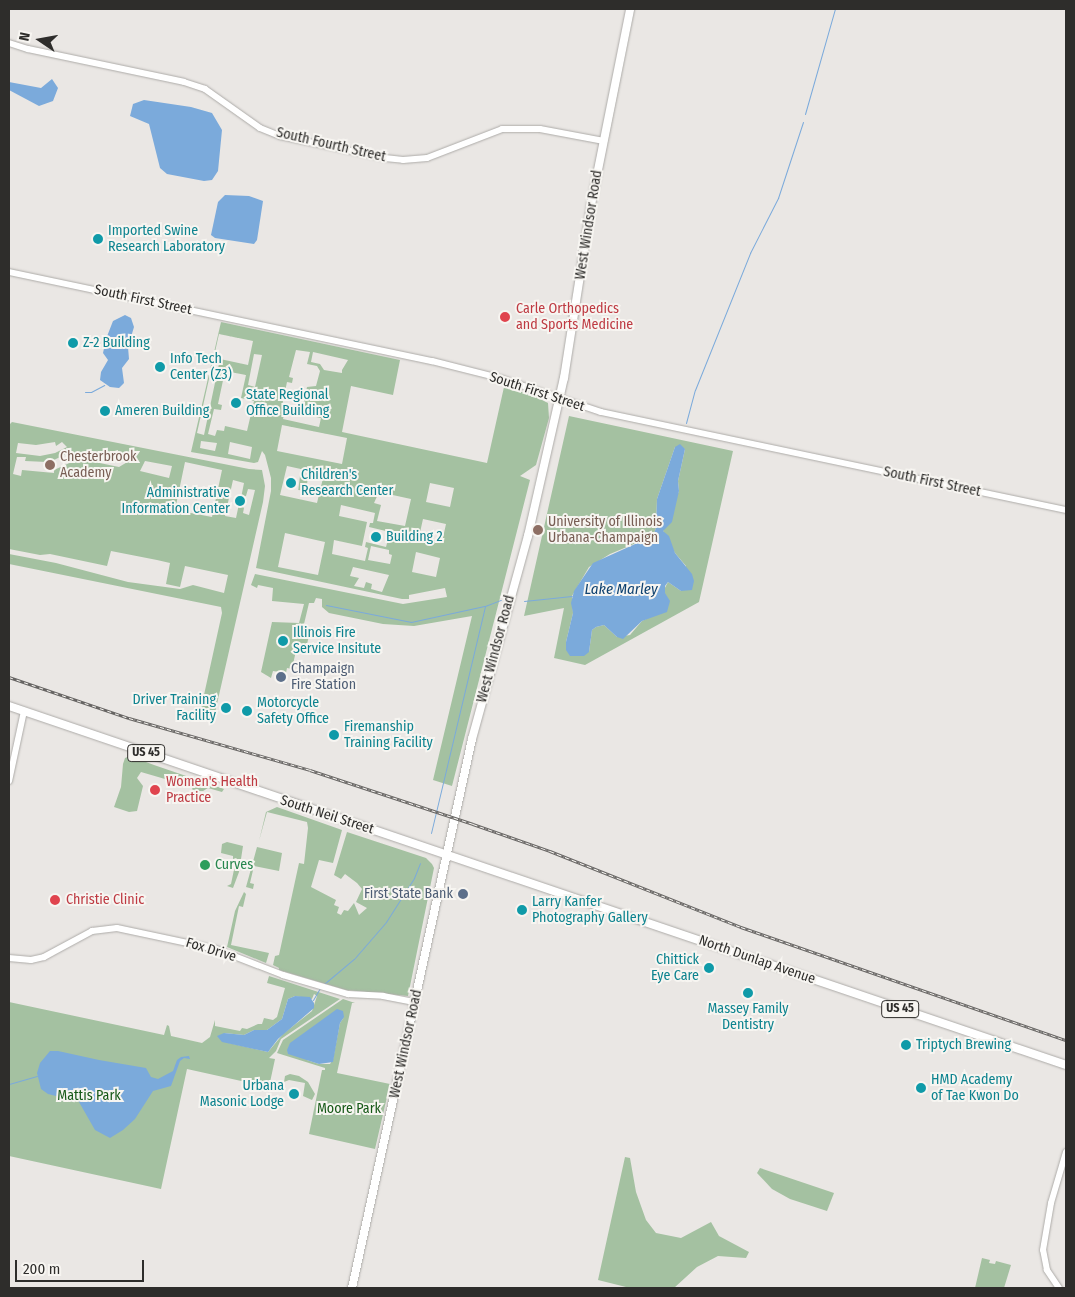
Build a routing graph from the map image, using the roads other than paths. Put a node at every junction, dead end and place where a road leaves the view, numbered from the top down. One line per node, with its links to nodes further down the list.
1 (630, 9): 3 (main road, West Windsor Road)
2 (9, 43): 3 (street, South Fourth Street)
3 (604, 141): 5 (main road, West Windsor Road)
4 (9, 272): 5 (street, South First Street)
5 (560, 398): 6 (street, South First Street); 10 (main road, West Windsor Road)
6 (1066, 510)
7 (9, 706): 8 (main road, South Neil Street / US 45)
8 (24, 711): 9 (street); 10 (main road, South Neil Street / US 45)
9 (9, 781)
10 (447, 854): 12 (main road, West Windsor Road); 13 (main road, North Dunlap Avenue / US 45)
11 (9, 958): 12 (street, Fox Drive)
12 (415, 1002): 15 (main road, West Windsor Road)
13 (1066, 1066)
14 (1066, 1152): 16 (street)
15 (352, 1288)
16 (1059, 1288)

